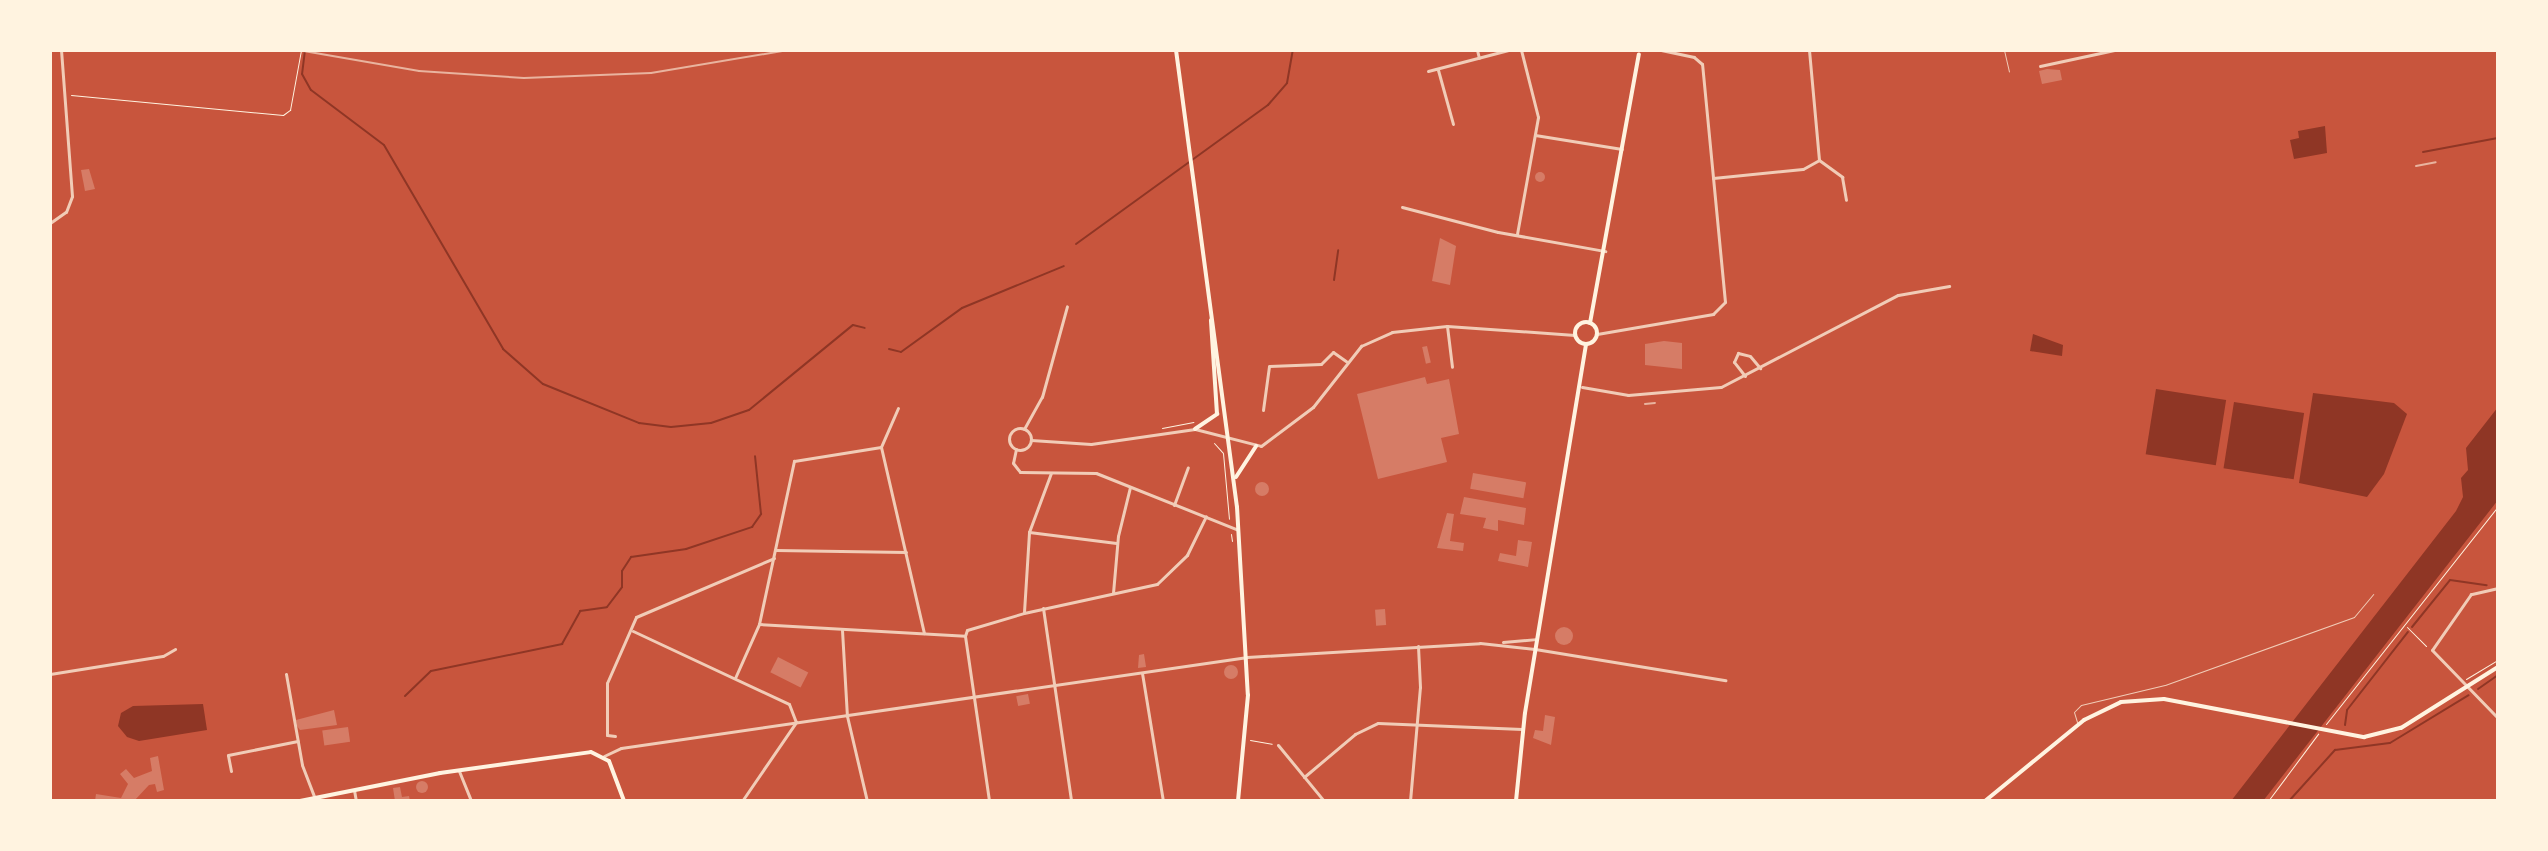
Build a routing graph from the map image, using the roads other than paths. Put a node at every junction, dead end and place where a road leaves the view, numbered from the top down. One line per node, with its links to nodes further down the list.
1 (61, 50): 27 (street)
2 (1176, 50): 32 (main road)
3 (1477, 50): 14 (street)
4 (1508, 50): 14 (street)
5 (1521, 50): 21 (street)
6 (1632, 50): 13 (main road)
7 (1648, 50): 13 (main road)
8 (1660, 50): 15 (street)
9 (1699, 50): 15 (street)
10 (1809, 50): 23 (street)
11 (2004, 50): 19 (lane)
12 (2114, 50): 16 (street)
13 (1639, 54): 22 (main road)
14 (1479, 58): 17 (street)
15 (1697, 58): 24 (street)
16 (2040, 66)
17 (1438, 70): 18 (street); 20 (street)
18 (1428, 71)
19 (2009, 71)
20 (1453, 124)
21 (1535, 135): 22 (street); 28 (street)
22 (1622, 149): 29 (main road)
23 (1819, 160): 24 (street); 25 (street)
24 (1713, 178): 35 (street)
25 (1846, 200)
26 (1402, 207): 28 (street)
27 (50, 223)
28 (1517, 235): 29 (street)
29 (1605, 251): 33 (main road)
30 (1949, 286): 40 (street)
31 (1067, 306): 45 (street)
32 (1211, 306): 46 (main road); 47 (main road)
33 (1590, 323): 35 (main road); 36 (main road)
34 (1447, 326): 36 (street); 38 (street); 39 (street)
35 (1597, 334): 37 (main road)
36 (1575, 335): 37 (main road)
37 (1586, 345): 42 (main road)
38 (1346, 361): 44 (street); 49 (street)
39 (1452, 367)
40 (1760, 368): 41 (street); 41 (street)
41 (1745, 376): 42 (street)
42 (1582, 387): 74 (main road)
43 (898, 408): 50 (street)
44 (1263, 410)
45 (1024, 429): 48 (street); 51 (street)
46 (1195, 429): 47 (street); 48 (street)
47 (1231, 439): 49 (street); 54 (main road)
48 (1031, 440): 51 (street)
49 (1256, 446): 54 (main road)
50 (881, 447): 61 (street); 62 (street)
51 (1016, 449): 53 (street)
52 (1188, 467): 56 (street)
53 (1051, 473): 55 (street); 58 (street)
54 (1235, 479): 59 (main road)
55 (1130, 487): 56 (street); 60 (street)
56 (1174, 505): 57 (street)
57 (1206, 516): 59 (street); 65 (street)
58 (1029, 532): 60 (street); 68 (street)
59 (1239, 532): 79 (main road)
60 (1117, 543): 65 (street)
61 (776, 550): 62 (street); 63 (street)
62 (906, 552): 72 (street)
63 (774, 558): 69 (street); 71 (street)
64 (2498, 588): 87 (street)
65 (1113, 594): 67 (street)
66 (2373, 594): 93 (lane)
67 (1043, 608): 68 (street); 86 (street)
68 (1024, 613): 73 (street)
69 (759, 624): 70 (street); 84 (street)
70 (842, 630): 72 (street); 89 (street)
71 (633, 631): 84 (street); 95 (street)
72 (924, 633): 73 (street)
73 (965, 636): 88 (street)
74 (1536, 639): 75 (street); 78 (main road)
75 (1500, 644): 76 (street); 78 (street)
76 (1418, 646): 79 (street); 92 (street)
77 (175, 649): 82 (street)
78 (1535, 649): 85 (street); 94 (main road)
79 (1247, 657): 81 (street); 113 (main road)
80 (2498, 667): 87 (main road)
81 (1142, 673): 86 (street); 112 (street)
82 (50, 674)
83 (286, 674): 96 (street)
84 (735, 678): 91 (street)
85 (1725, 680)
86 (1054, 686): 88 (street); 111 (street)
87 (2468, 687): 90 (street); 93 (main road)
88 (976, 697): 89 (street); 110 (street)
89 (847, 716): 91 (street); 109 (street)
90 (2498, 718)
91 (796, 722): 98 (street); 104 (street)
92 (1416, 722): 94 (street); 101 (street); 115 (street)
93 (2079, 724): 117 (main road)
94 (1522, 729): 116 (main road)
95 (615, 736)
96 (298, 741): 100 (street); 103 (street)
97 (1278, 745): 101 (street)
98 (604, 756): 99 (main road); 108 (main road)
99 (459, 770): 102 (main road); 107 (street)
100 (231, 771)
101 (1304, 777): 114 (street)
102 (354, 790): 103 (main road); 106 (street)
103 (315, 800): 105 (main road)
104 (744, 800)
105 (300, 801)
106 (356, 801)
107 (471, 801)
108 (624, 801)
109 (867, 801)
110 (989, 801)
111 (1071, 801)
112 (1163, 801)
113 (1238, 801)
114 (1324, 801)
115 (1410, 801)
116 (1516, 801)
117 (1985, 801)

